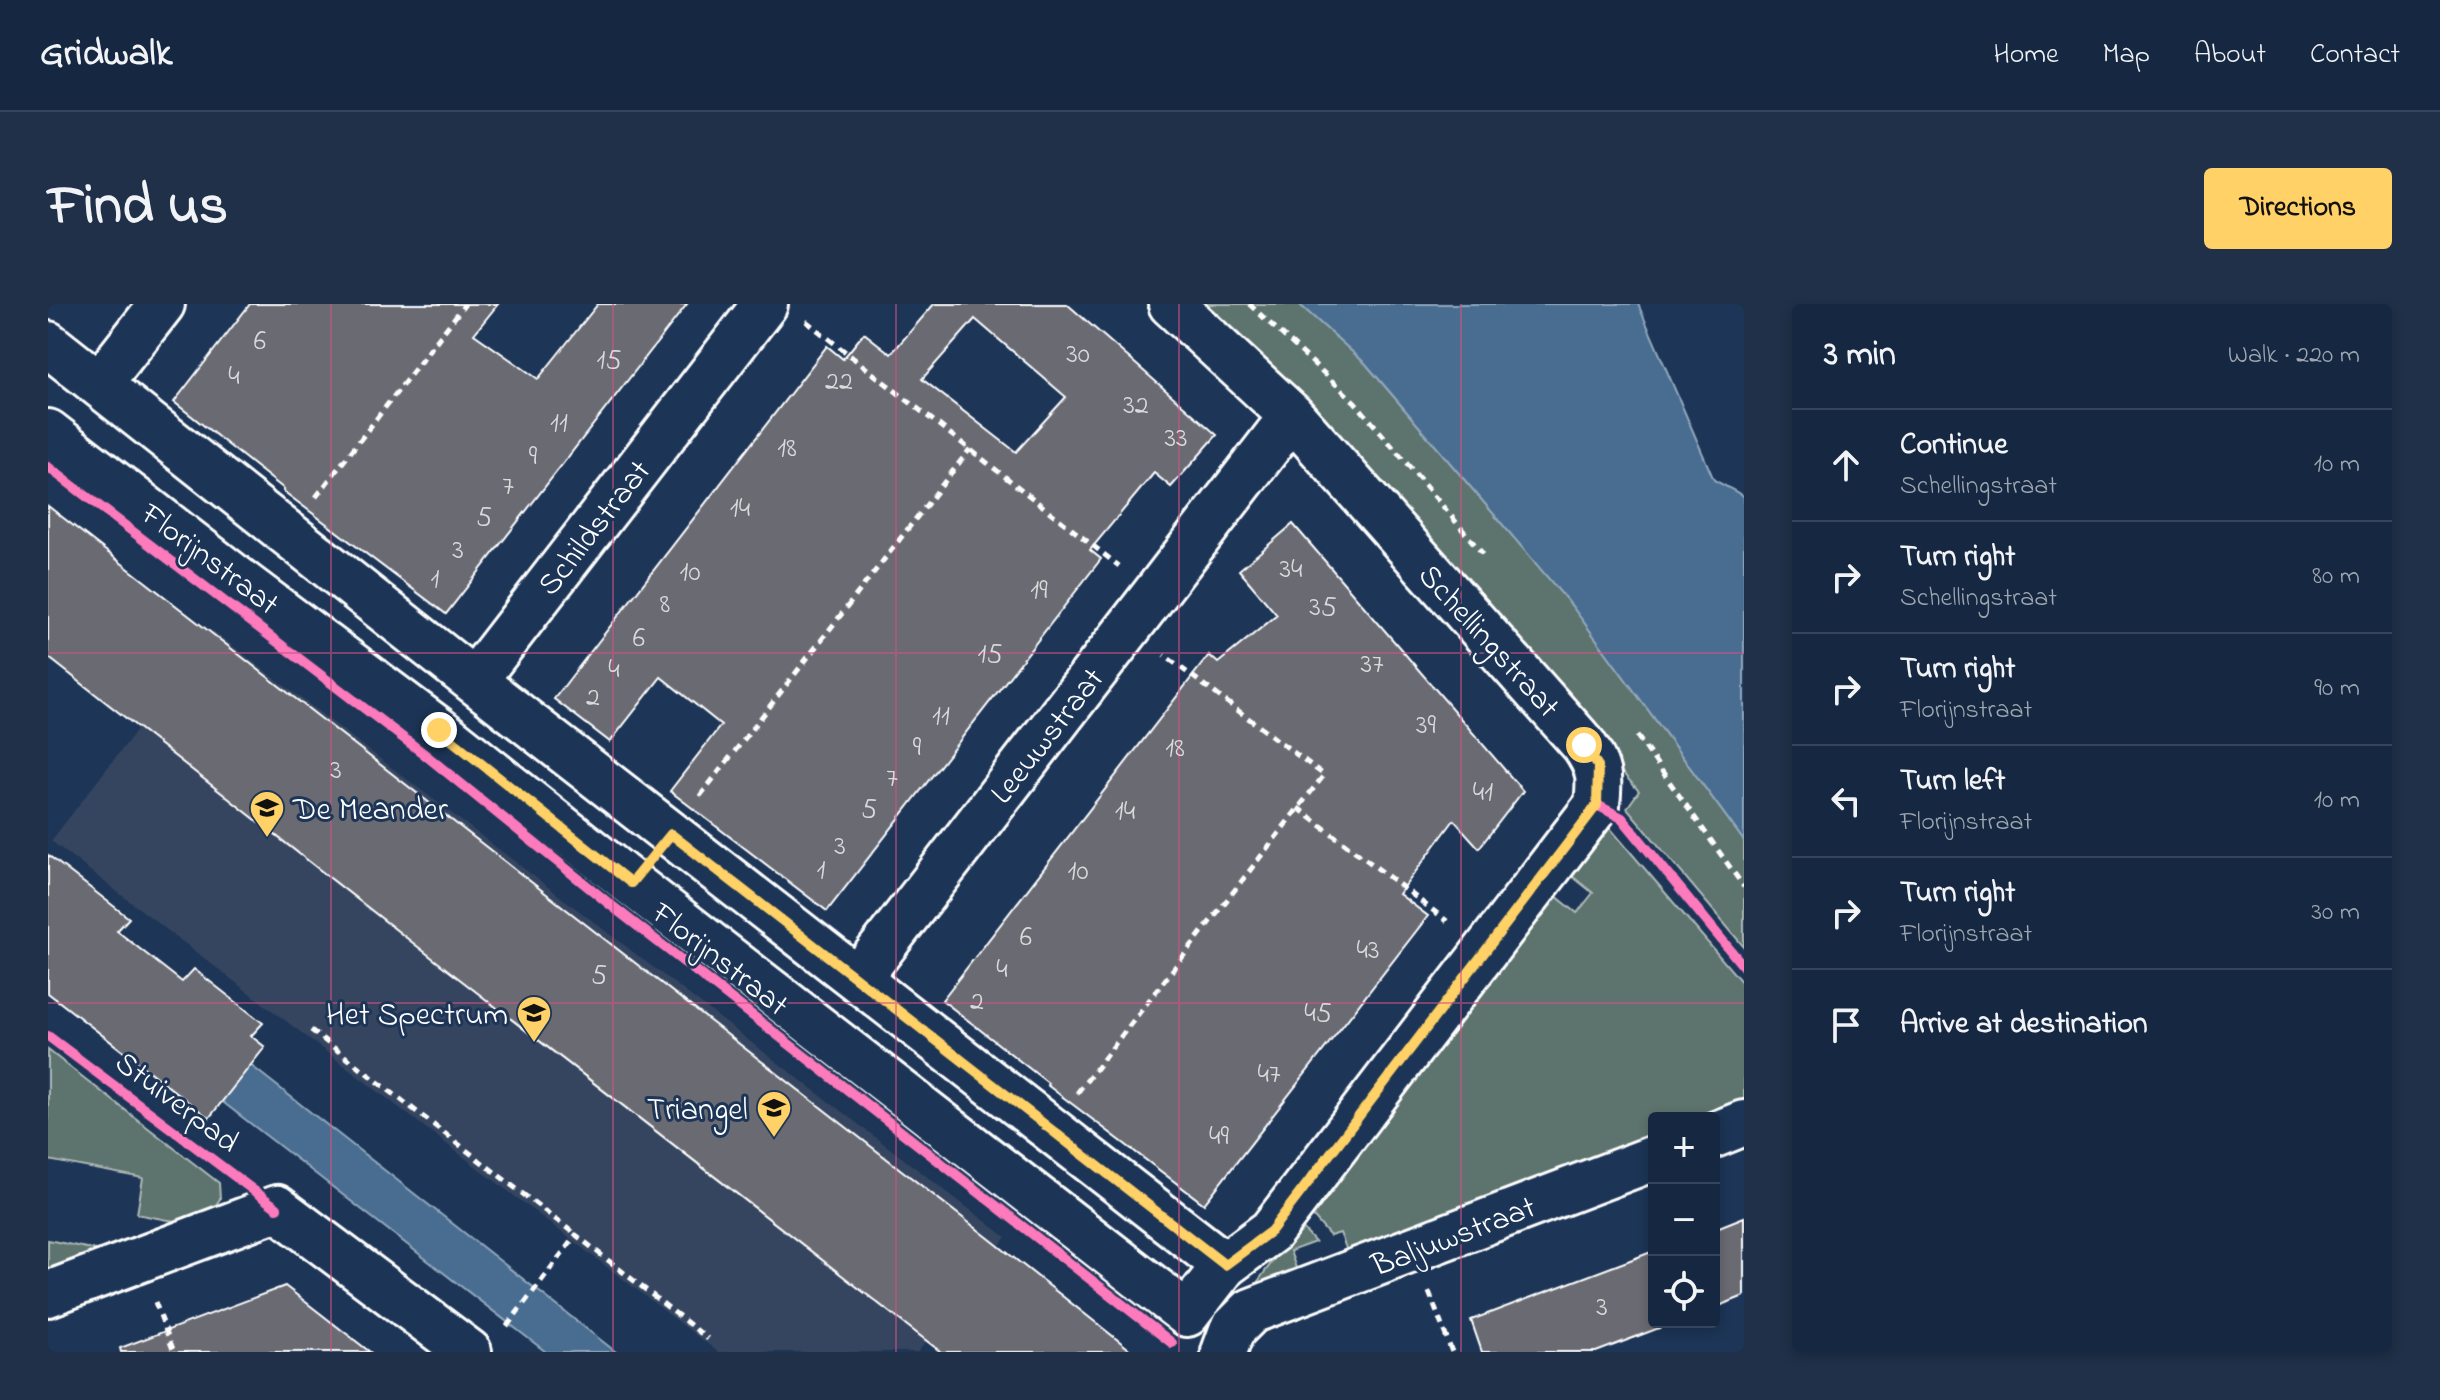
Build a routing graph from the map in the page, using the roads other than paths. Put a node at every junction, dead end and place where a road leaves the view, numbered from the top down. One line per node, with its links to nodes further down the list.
1 (162, 304): 5 (street)
2 (1171, 304): 6 (street, Schellingstraat)
3 (782, 309): 10 (street, Schildstraat)
4 (48, 344): 5 (street, Florijnstraat)
5 (100, 383): 8 (street, Florijnstraat)
6 (1292, 416): 13 (street, Leeuwstraat); 17 (street, Schellingstraat)
7 (48, 432): 9 (street, Florijnstraat)
8 (288, 533): 9 (street, Florijnstraat); 10 (street, Florijnstraat)
9 (245, 585): 12 (street, Florijnstraat)
10 (474, 681): 11 (street, Florijnstraat)
11 (671, 834): 12 (street, Florijnstraat); 13 (street, Florijnstraat)
12 (631, 883): 17 (street, Florijnstraat)
13 (858, 979): 17 (street, Florijnstraat)
14 (1744, 1123): 15 (street)
15 (1720, 1133)
16 (1648, 1160): 20 (street, Baljuwstraat)
17 (1225, 1265)
18 (48, 1294): 19 (street)
19 (485, 1343)
20 (1224, 1352)

